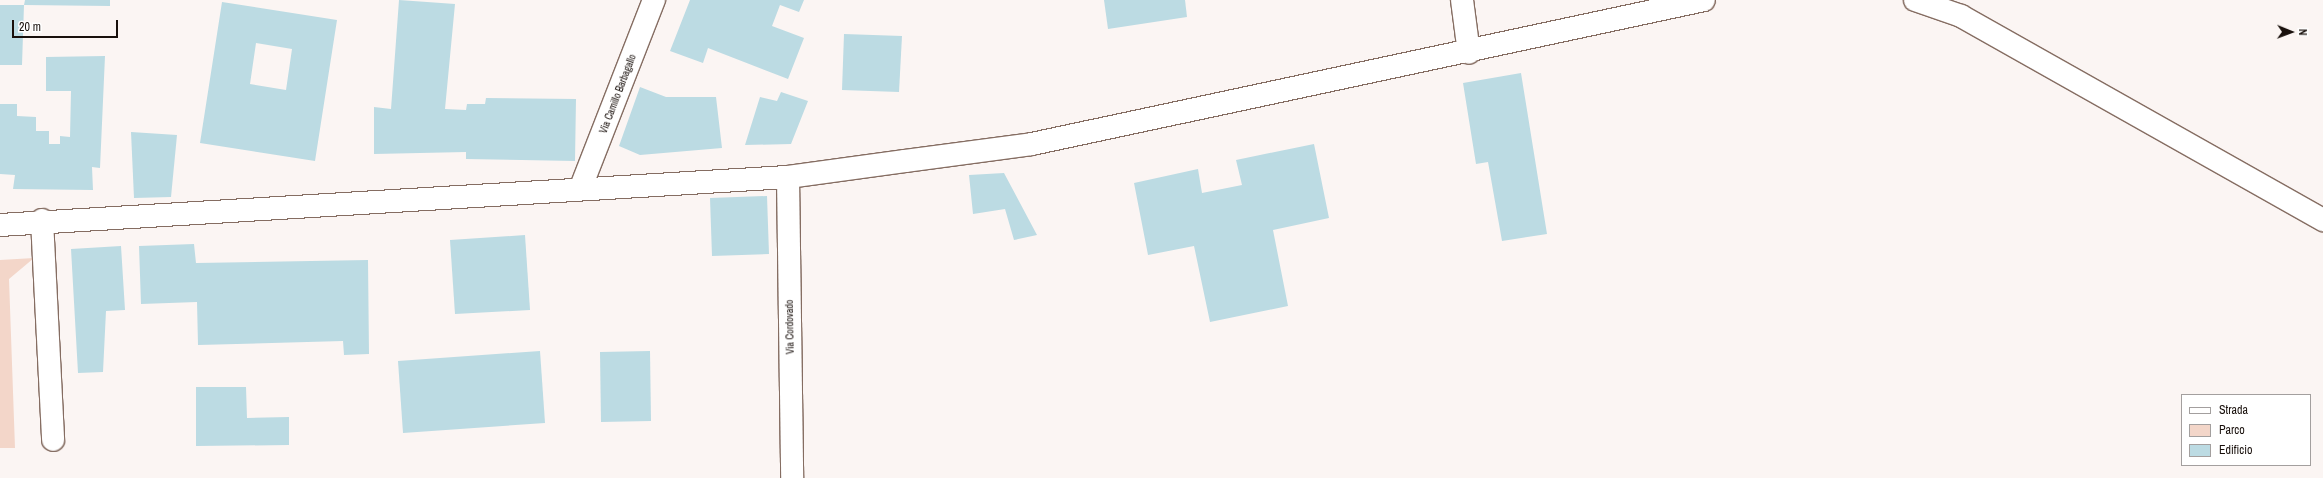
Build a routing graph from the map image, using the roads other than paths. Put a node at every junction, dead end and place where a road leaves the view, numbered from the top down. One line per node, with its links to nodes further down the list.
1 (654, 0): 7 (street, Via Camillo Barbagallo)
2 (1462, 0): 5 (street)
3 (1704, 0): 5 (street)
4 (1915, 0): 9 (street)
5 (1469, 53): 6 (street)
6 (788, 177): 7 (street); 12 (street, Via Cordovado)
7 (581, 187): 8 (street)
8 (42, 220): 10 (street); 11 (street)
9 (2323, 220)
10 (0, 225)
11 (53, 440)
12 (792, 478)

